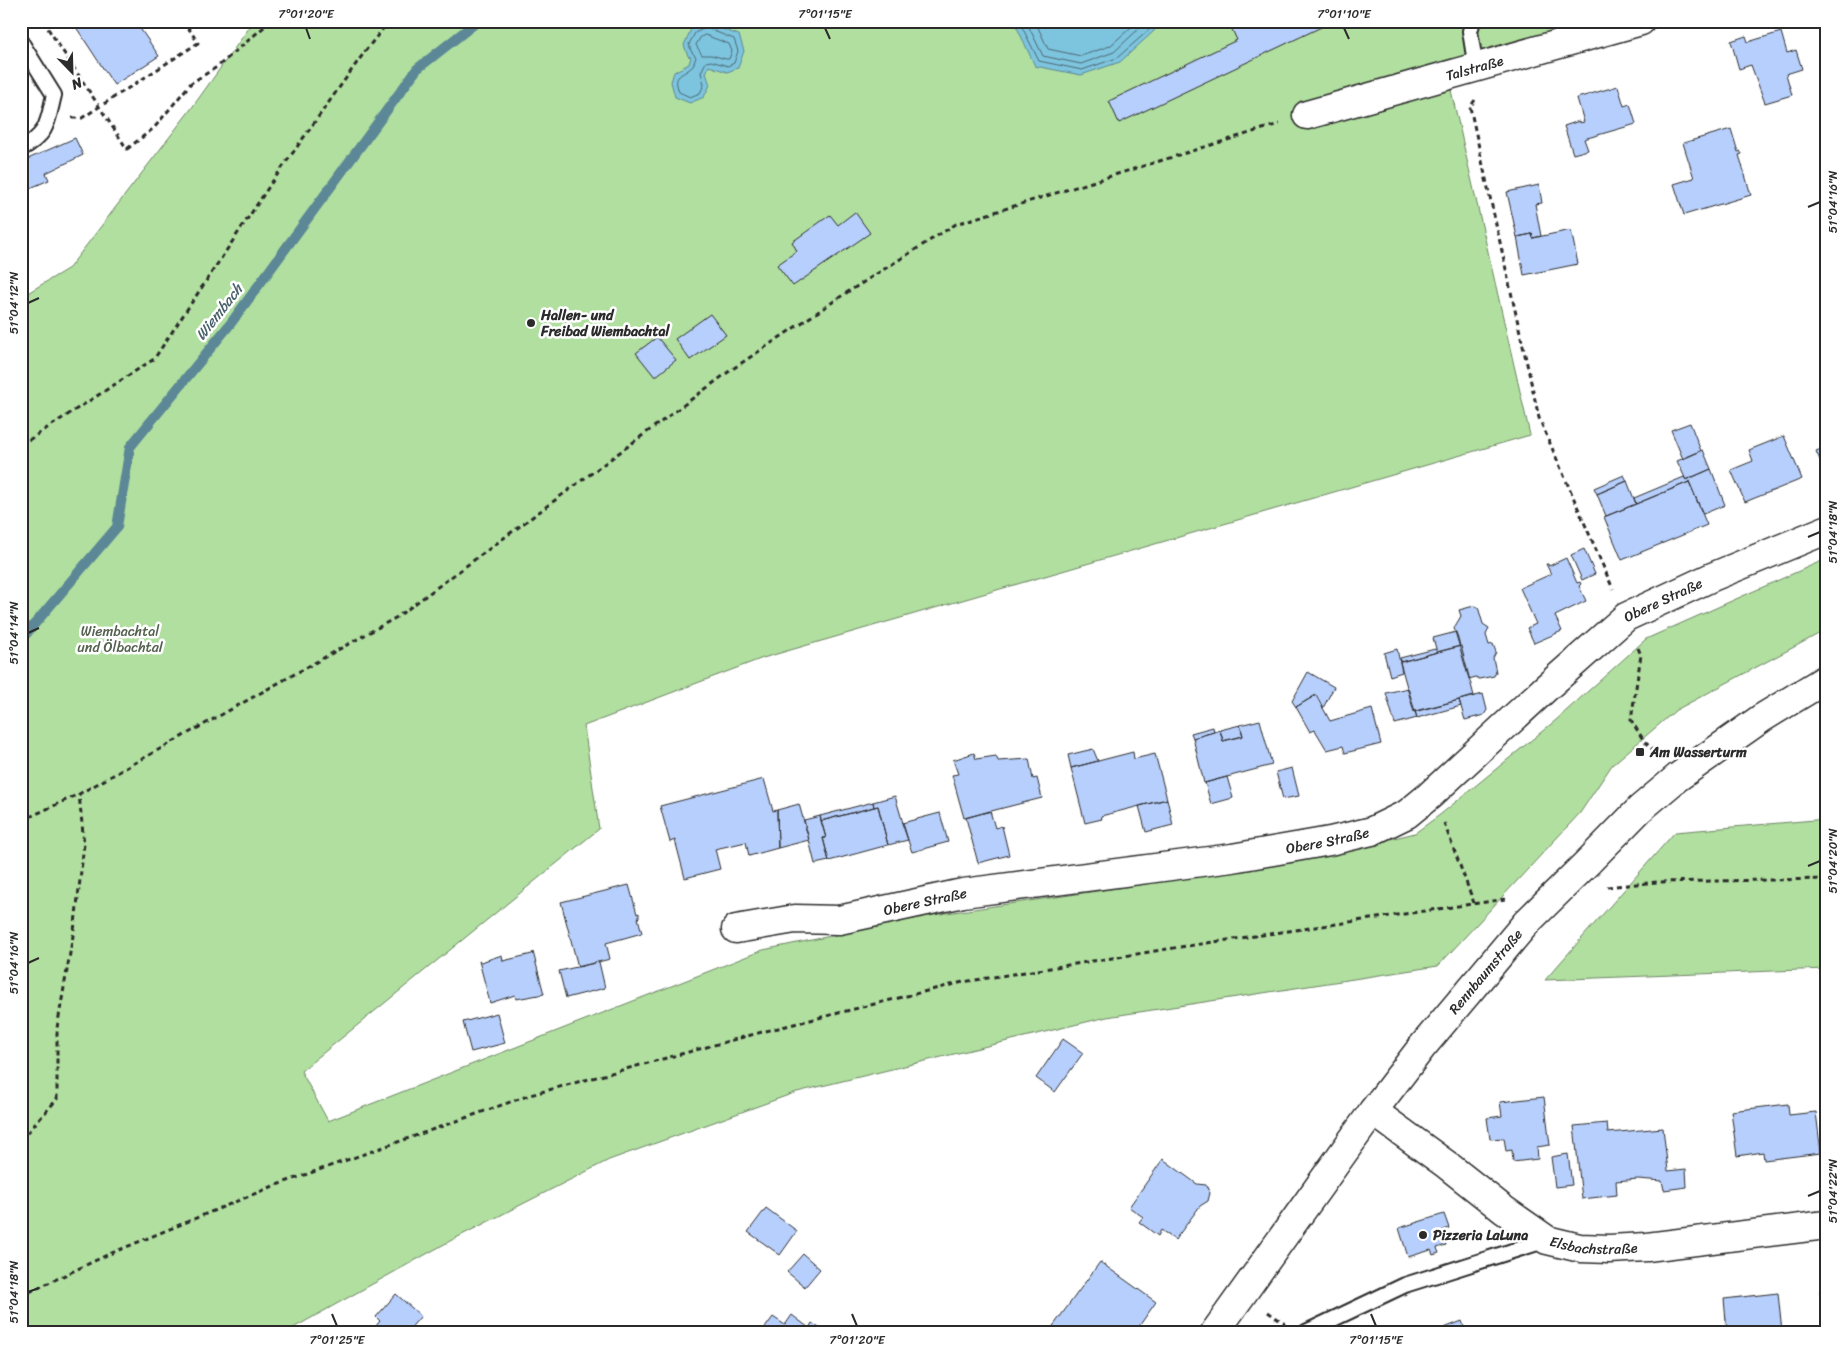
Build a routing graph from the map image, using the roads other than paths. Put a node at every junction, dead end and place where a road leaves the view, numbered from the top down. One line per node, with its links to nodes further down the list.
1 (1473, 21): 4 (lane)
2 (1633, 22): 4 (street, Talstraße)
3 (21, 42): 6 (lane)
4 (1488, 65): 5 (street, Talstraße)
5 (1308, 115)
6 (21, 149)
7 (1826, 530): 9 (street, Obere Straße)
8 (1826, 678): 10 (street, Rennbaumstraße, bridge)
9 (736, 929)
10 (1373, 1111): 12 (street, Elsbachstraße); 13 (street, Rennbaumstraße)
11 (1826, 1225): 12 (street, Elsbachstraße)
12 (1547, 1240): 14 (lane)
13 (1215, 1332)
14 (1306, 1332)

